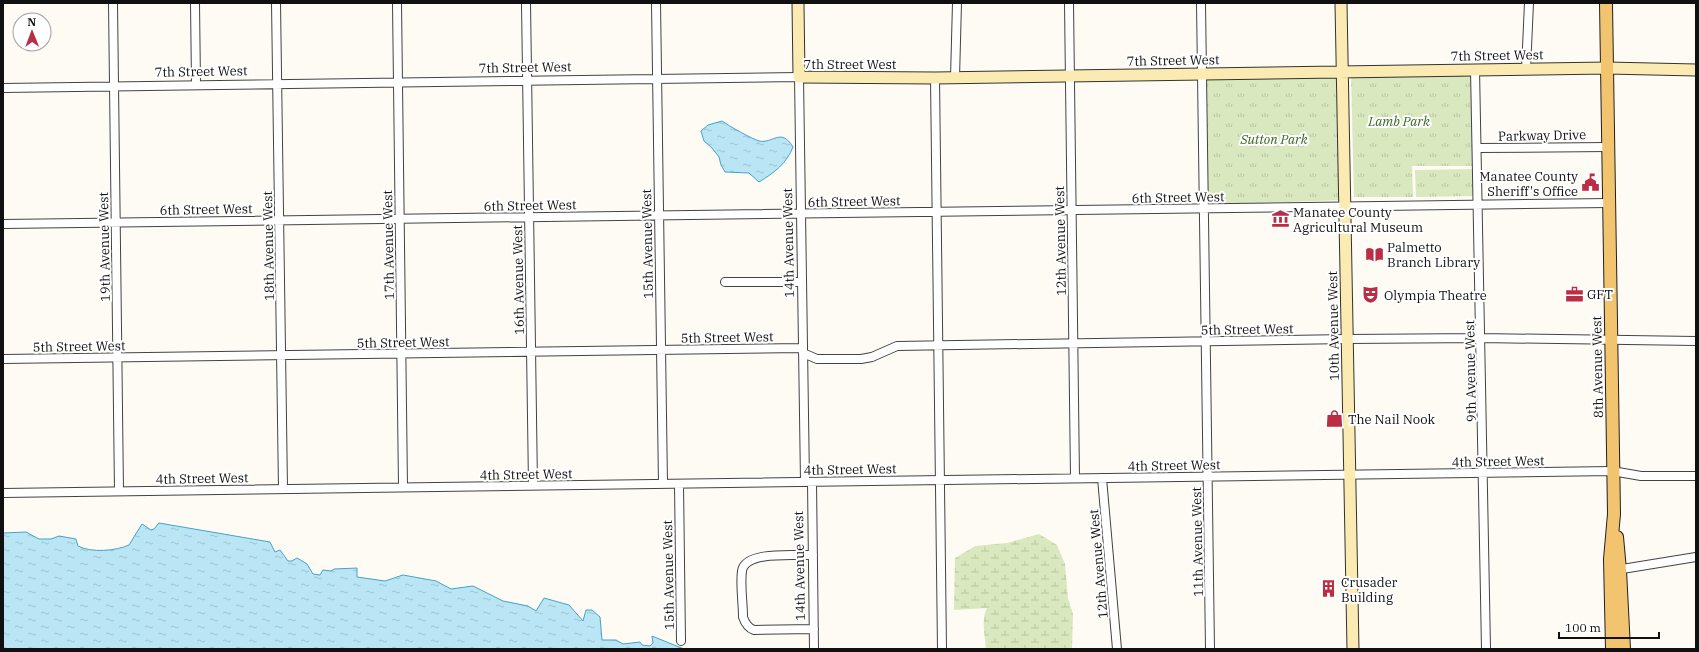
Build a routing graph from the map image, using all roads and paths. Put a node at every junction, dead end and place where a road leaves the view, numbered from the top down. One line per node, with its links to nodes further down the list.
1 (113, 3): 29 (street, 19th Avenue West)
2 (195, 3): 28 (street)
3 (276, 3): 27 (street, 18th Avenue West)
4 (397, 3): 26 (street, 17th Avenue West)
5 (526, 3): 25 (street, 16th Avenue West)
6 (656, 3): 24 (street, 15th Avenue West)
7 (798, 3): 21 (street, 14th Avenue West)
8 (957, 3): 23 (street)
9 (1069, 3): 20 (street, 12th Avenue West)
10 (1201, 3): 19 (street, 11th Avenue West)
11 (1340, 3): 18 (street, 10th Avenue West)
12 (1529, 3): 16 (street)
13 (1606, 3): 14 (main road, 8th Avenue West)
14 (1607, 68): 16 (street, 7th Street West); 17 (street, 7th Street West); 31 (main road, 8th Avenue West)
15 (1475, 69): 16 (street, 7th Street West); 18 (street, 7th Street West); 32 (street, 9th Avenue West)
16 (1526, 69)
17 (1696, 70)
18 (1342, 71): 19 (street, 7th Street West); 35 (street, 10th Avenue West)
19 (1202, 73): 20 (street, 7th Street West); 36 (street, 11th Avenue West)
20 (1070, 76): 23 (street, 7th Street West); 37 (street, 12th Avenue West)
21 (799, 77): 22 (street, 7th Street West); 24 (street, 7th Street West); 39 (street, 14th Avenue West)
22 (934, 78): 23 (street, 7th Street West); 38 (street)
23 (955, 78)
24 (657, 79): 25 (street, 7th Street West); 40 (street, 15th Avenue West)
25 (527, 81): 26 (street, 7th Street West); 41 (street, 16th Avenue West)
26 (398, 83): 27 (street, 7th Street West); 42 (street, 17th Avenue West)
27 (277, 84): 28 (street, 7th Street West); 43 (street, 18th Avenue West)
28 (196, 85): 29 (street, 7th Street West)
29 (114, 86): 30 (street, 7th Street West); 44 (street, 19th Avenue West)
30 (3, 88)
31 (1608, 147): 32 (street, Parkway Drive); 33 (main road, 8th Avenue West)
32 (1477, 148): 34 (street, 9th Avenue West)
33 (1609, 203): 34 (street, 6th Street West); 50 (main road, 8th Avenue West)
34 (1478, 204): 35 (street, 6th Street West); 48 (street, 9th Avenue West)
35 (1344, 206): 36 (street, 6th Street West); 49 (street, 10th Avenue West)
36 (1204, 208): 37 (street, 6th Street West); 52 (street, 11th Avenue West)
37 (1071, 210): 38 (street, 6th Street West); 53 (street, 12th Avenue West)
38 (936, 212): 39 (street, 6th Street West); 54 (street)
39 (801, 214): 40 (street, 6th Street West); 47 (street, 14th Avenue West)
40 (659, 215): 41 (street, 6th Street West); 55 (street, 15th Avenue West)
41 (529, 217): 42 (street, 6th Street West); 57 (street, 16th Avenue West)
42 (400, 219): 43 (street, 6th Street West); 58 (street, 17th Avenue West)
43 (279, 220): 44 (street, 6th Street West); 59 (street, 18th Avenue West)
44 (116, 223): 45 (street, 6th Street West); 60 (street, 19th Avenue West)
45 (3, 224)
46 (725, 282): 47 (street)
47 (802, 282): 56 (street, 14th Avenue West)
48 (1481, 338): 49 (street, 5th Street West); 50 (street, 5th Street West); 63 (street, 9th Avenue West)
49 (1347, 339): 52 (street, 5th Street West); 64 (street, 10th Avenue West)
50 (1611, 340): 51 (street, 5th Street West); 62 (main road, 8th Avenue West)
51 (1696, 341)
52 (1206, 342): 53 (street, 5th Street West); 65 (street, 11th Avenue West)
53 (1073, 344): 54 (street, 5th Street West); 67 (street, 12th Avenue West)
54 (938, 346): 56 (street, 5th Street West); 69 (street)
55 (661, 350): 56 (street, 5th Street West); 57 (street, 5th Street West); 71 (street, 15th Avenue West)
56 (803, 351): 70 (street, 14th Avenue West)
57 (531, 352): 58 (street, 5th Street West); 73 (street, 16th Avenue West)
58 (402, 354): 59 (street, 5th Street West); 74 (street, 17th Avenue West)
59 (281, 355): 60 (street, 5th Street West); 75 (street, 18th Avenue West)
60 (118, 358): 61 (street, 5th Street West); 76 (street, 19th Avenue West)
61 (3, 359)
62 (1612, 471): 63 (street, 4th Street West); 66 (street, 4th Street West); 80 (main road, 8th Avenue West)
63 (1483, 473): 64 (street, 4th Street West); 89 (street, 9th Avenue West)
64 (1351, 475): 65 (street, 4th Street West); 88 (street, 10th Avenue West)
65 (1208, 476): 68 (street, 4th Street West); 87 (street, 11th Avenue West)
66 (1696, 476)
67 (1075, 478): 68 (street, 4th Street West); 69 (street, 4th Street West)
68 (1102, 478): 86 (street, 12th Avenue West)
69 (940, 480): 70 (street, 4th Street West); 85 (street)
70 (808, 482): 72 (street, 4th Street West); 78 (street, 14th Avenue West)
71 (663, 484): 72 (street, 4th Street West); 73 (street, 4th Street West)
72 (678, 484): 83 (street, 15th Avenue West)
73 (533, 486): 74 (street, 4th Street West)
74 (403, 487): 75 (street, 4th Street West)
75 (283, 489): 76 (street, 4th Street West)
76 (120, 491): 77 (street, 4th Street West)
77 (3, 493)
78 (813, 556): 82 (street, 14th Avenue West); 82 (street)
79 (1696, 556): 80 (street)
80 (1616, 570): 81 (main road, 8th Avenue West); 92 (main road, 8th Avenue West)
81 (1611, 602): 90 (main road, 8th Avenue West); 91 (main road)
82 (814, 629): 84 (street, 14th Avenue West)
83 (681, 641)
84 (814, 649)
85 (942, 649)
86 (1117, 649)
87 (1210, 649)
88 (1353, 649)
89 (1486, 649)
90 (1612, 649)
91 (1617, 649)
92 (1624, 649)

